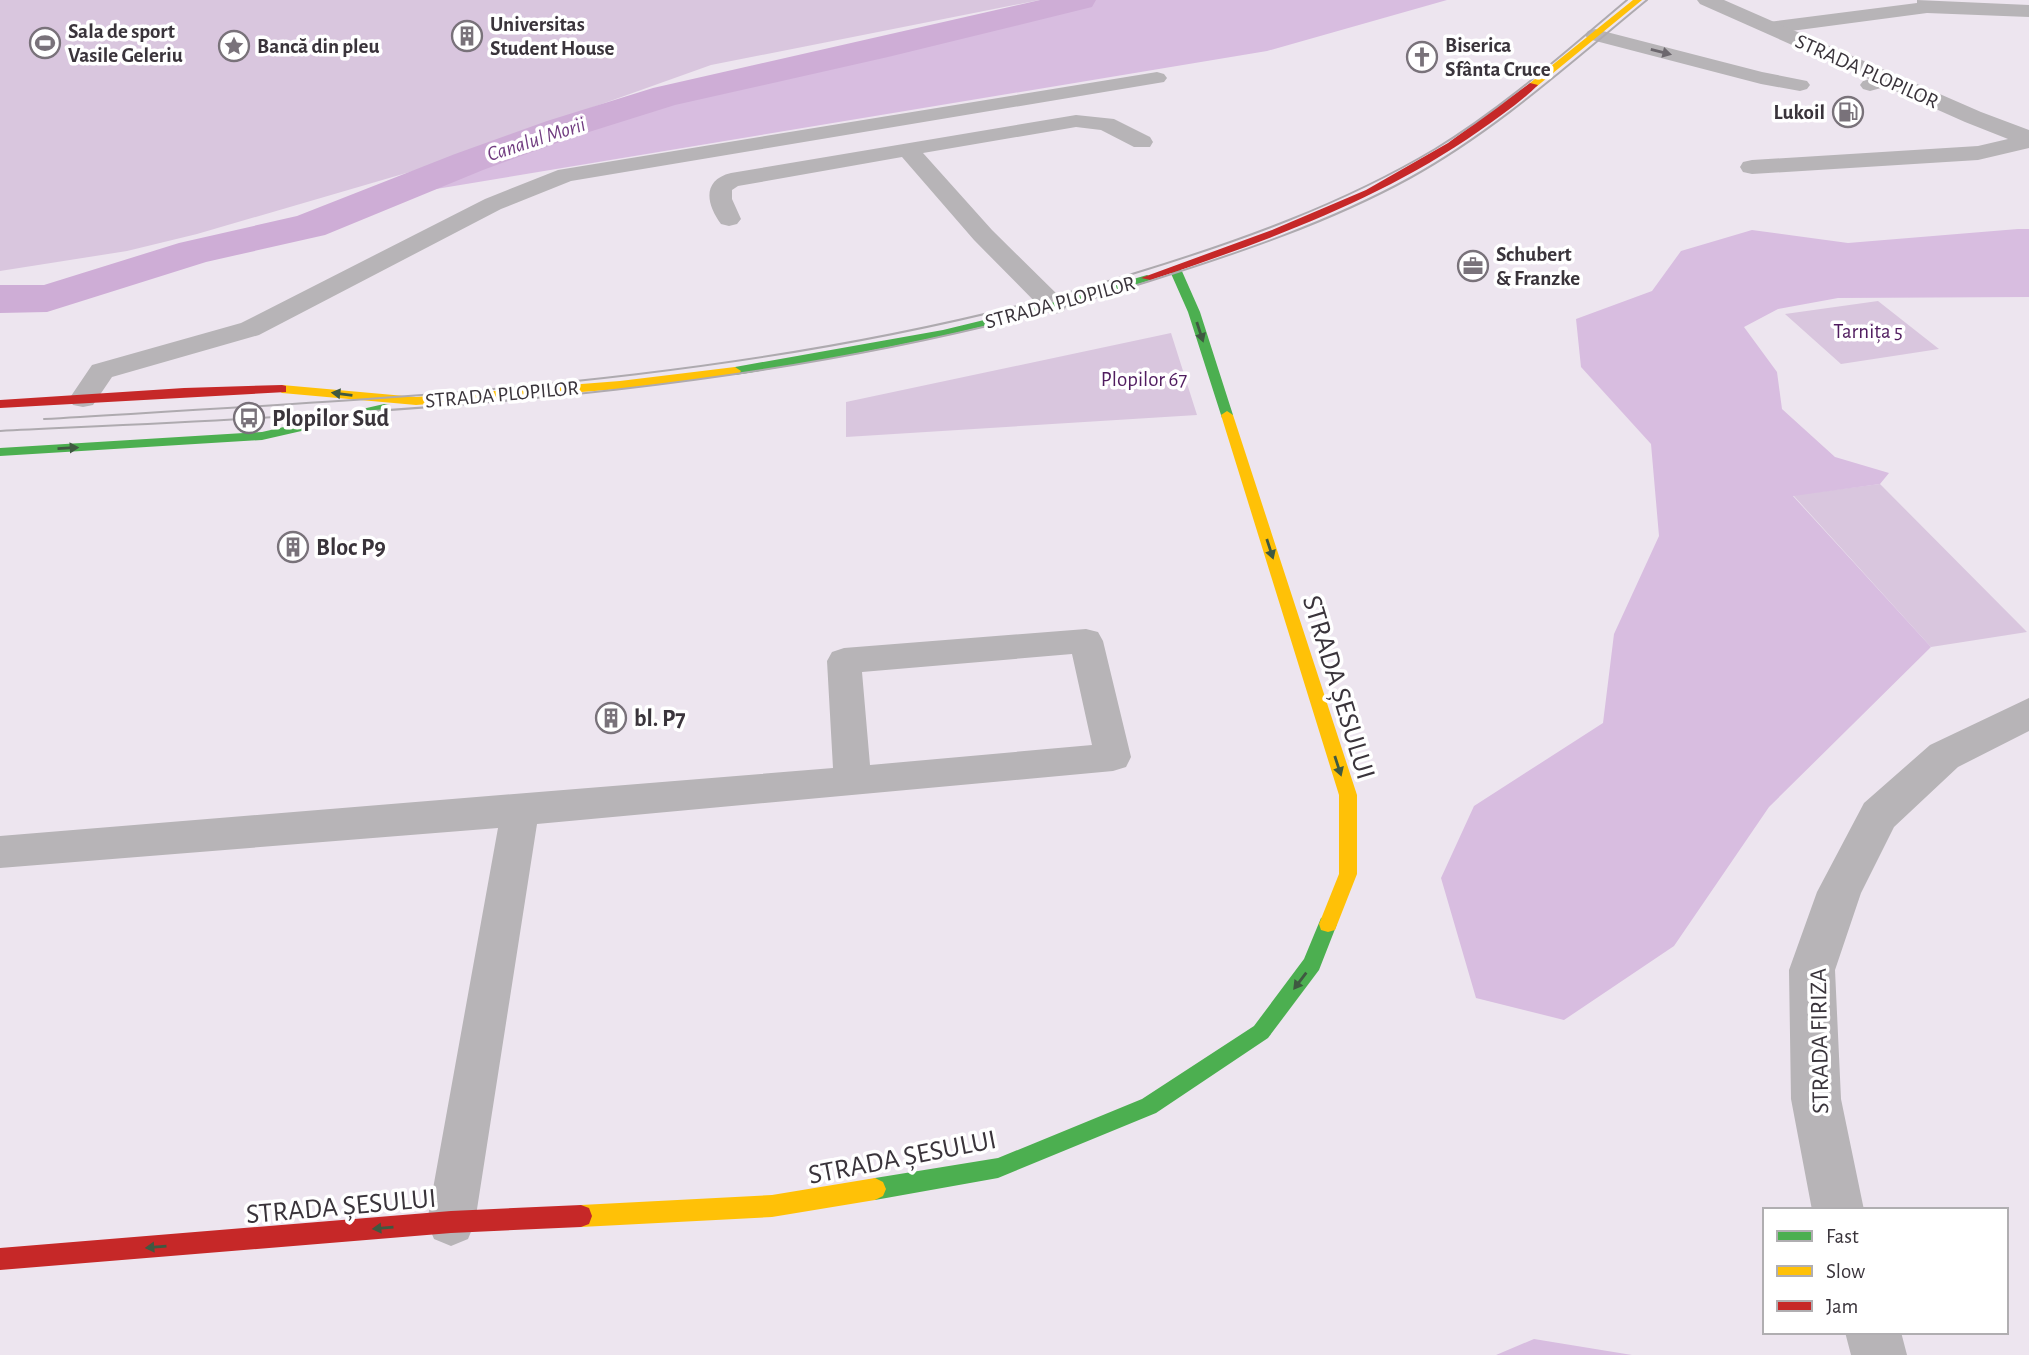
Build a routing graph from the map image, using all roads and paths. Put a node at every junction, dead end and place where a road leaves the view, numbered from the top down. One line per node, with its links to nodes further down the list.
1 (1638, 0): 6 (main road, STRADA PLOPILOR)
2 (1707, 0): 5 (street, STRADA PLOPILOR)
3 (1926, 3): 4 (lane); 5 (lane)
4 (2029, 11)
5 (1769, 27): 9 (street, STRADA PLOPILOR)
6 (1595, 35): 8 (lane, one-way to 8); 14 (main road, STRADA PLOPILOR)
7 (1157, 78): 16 (lane)
8 (1800, 85)
9 (2029, 140): 12 (street)
10 (1142, 142): 11 (lane)
11 (907, 149): 13 (lane); 15 (lane)
12 (1752, 166)
13 (729, 219)
14 (1175, 269): 15 (main road, STRADA PLOPILOR); 25 (main road, STRADA ȘESULUI, one-way to 25)
15 (1054, 306): 17 (main road, STRADA PLOPILOR)
16 (83, 399): 17 (main road, STRADA PLOPILOR, one-way to 16); 18 (main road, STRADA PLOPILOR)
17 (410, 401): 19 (main road, STRADA PLOPILOR, one-way to 17)
18 (0, 404)
19 (0, 452)
20 (2029, 713): 24 (street, STRADA FIRIZA)
21 (853, 782): 21 (lane); 22 (lane)
22 (520, 813): 23 (lane); 25 (lane)
23 (0, 852)
24 (1838, 1208)
25 (451, 1222): 26 (main road, STRADA ȘESULUI, one-way to 26)
26 (0, 1259)
27 (1874, 1334): 28 (street)
28 (1879, 1355)

